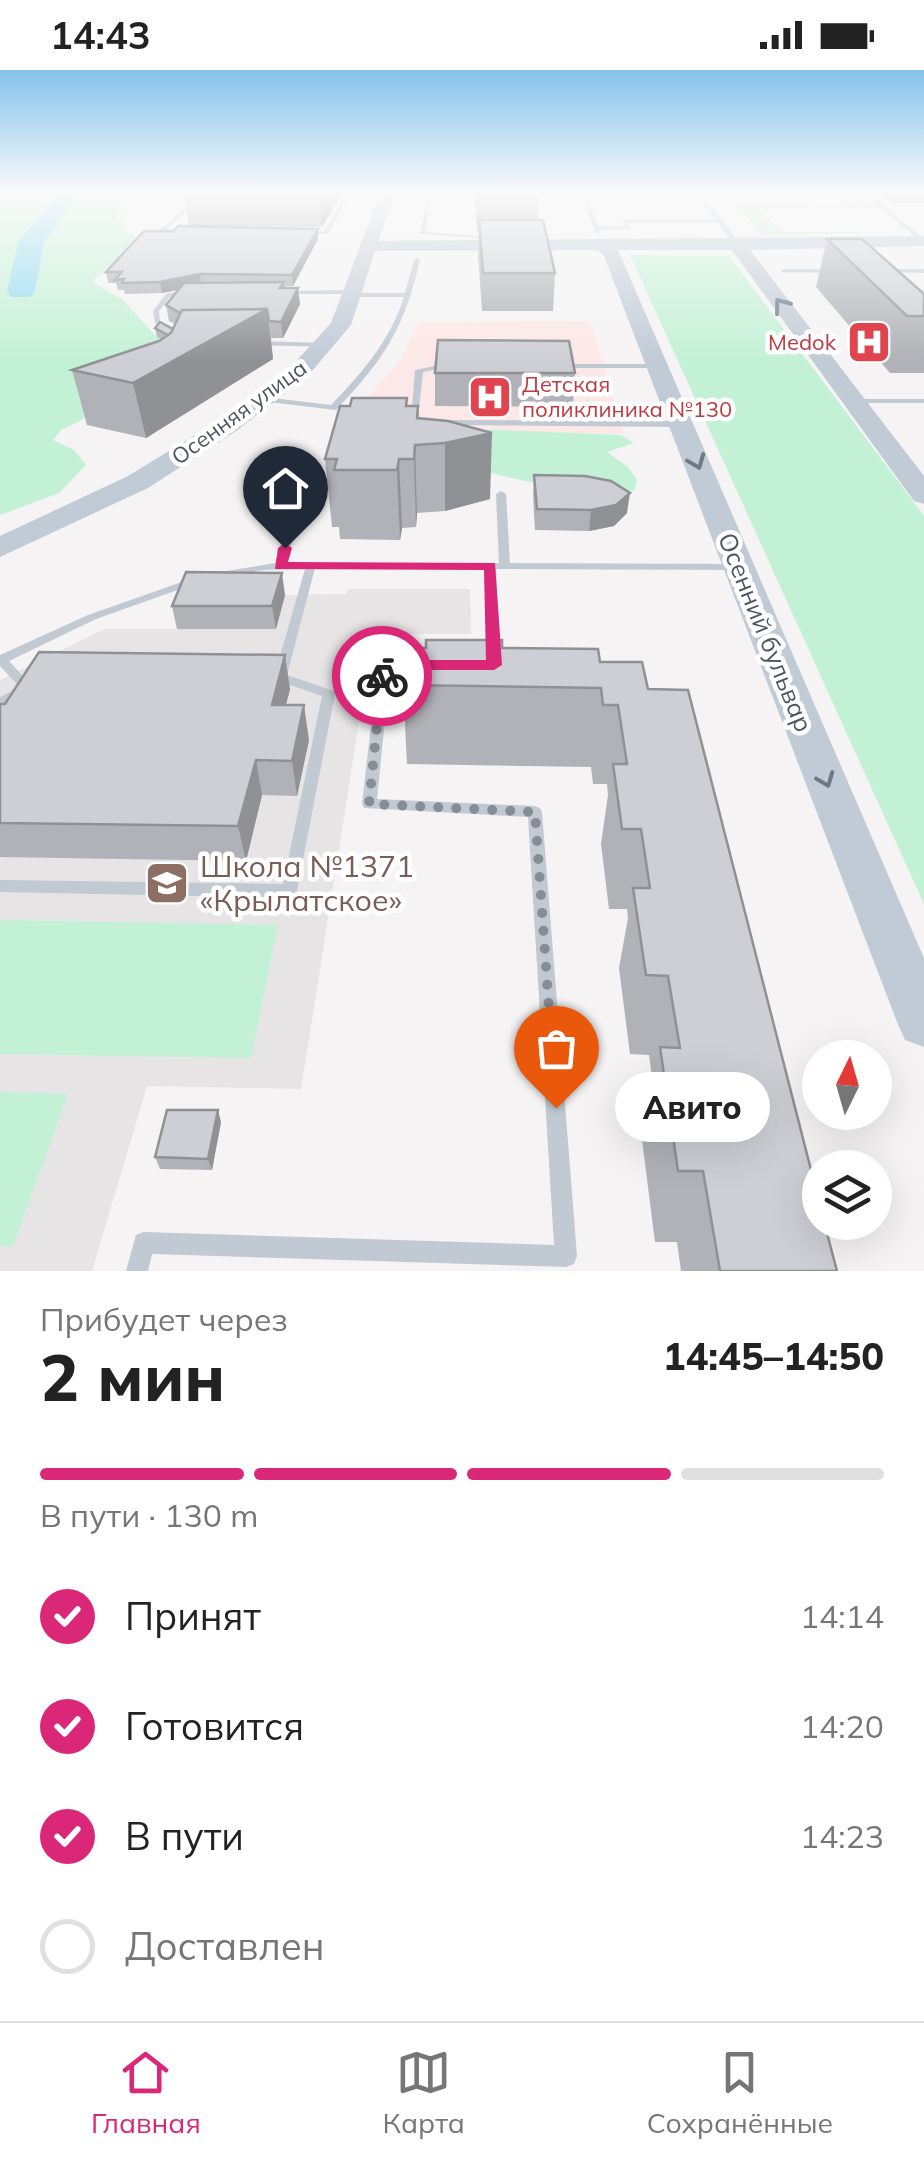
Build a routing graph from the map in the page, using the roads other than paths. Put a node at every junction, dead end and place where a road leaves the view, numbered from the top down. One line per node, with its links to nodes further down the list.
1 (368, 249): 11 (street, Осенняя улица)
2 (608, 249): 19 (street, Осенний бульвар)
3 (740, 249): 21 (street, one-way to 3)
4 (417, 260): 12 (lane)
5 (783, 271): 6 (lane)
6 (854, 271)
7 (871, 271): 8 (lane)
8 (924, 271)
9 (202, 291): 13 (lane)
10 (278, 292): 11 (lane)
11 (353, 292): 12 (lane); 15 (street, Осенняя улица)
12 (410, 293): 20 (lane)
13 (183, 336)
14 (244, 343): 15 (lane)
15 (323, 348): 16 (lane); 20 (street, Осенняя улица)
16 (257, 355)
17 (453, 365): 23 (lane)
18 (549, 366): 19 (lane)
19 (658, 366): 23 (street, Осенний бульвар)
20 (264, 398): 27 (street, Осенняя улица)
21 (852, 401): 22 (lane); 26 (street)
22 (924, 401)
23 (681, 424): 31 (street, Осенний бульвар, one-way to 31)
24 (304, 481): 29 (lane)
25 (501, 494): 30 (lane)
26 (924, 495)
27 (0, 548)
28 (310, 565): 29 (lane); 30 (lane); 36 (lane)
29 (280, 566): 32 (lane)
30 (498, 566): 31 (lane); 34 (lane)
31 (739, 567): 39 (street, Осенний бульвар, one-way to 39)
32 (0, 660): 37 (lane)
33 (438, 665): 40 (lane)
34 (476, 665)
35 (262, 677): 36 (lane)
36 (280, 677): 38 (lane)
37 (0, 702)
38 (0, 886)
39 (924, 1022)
40 (137, 1271)

